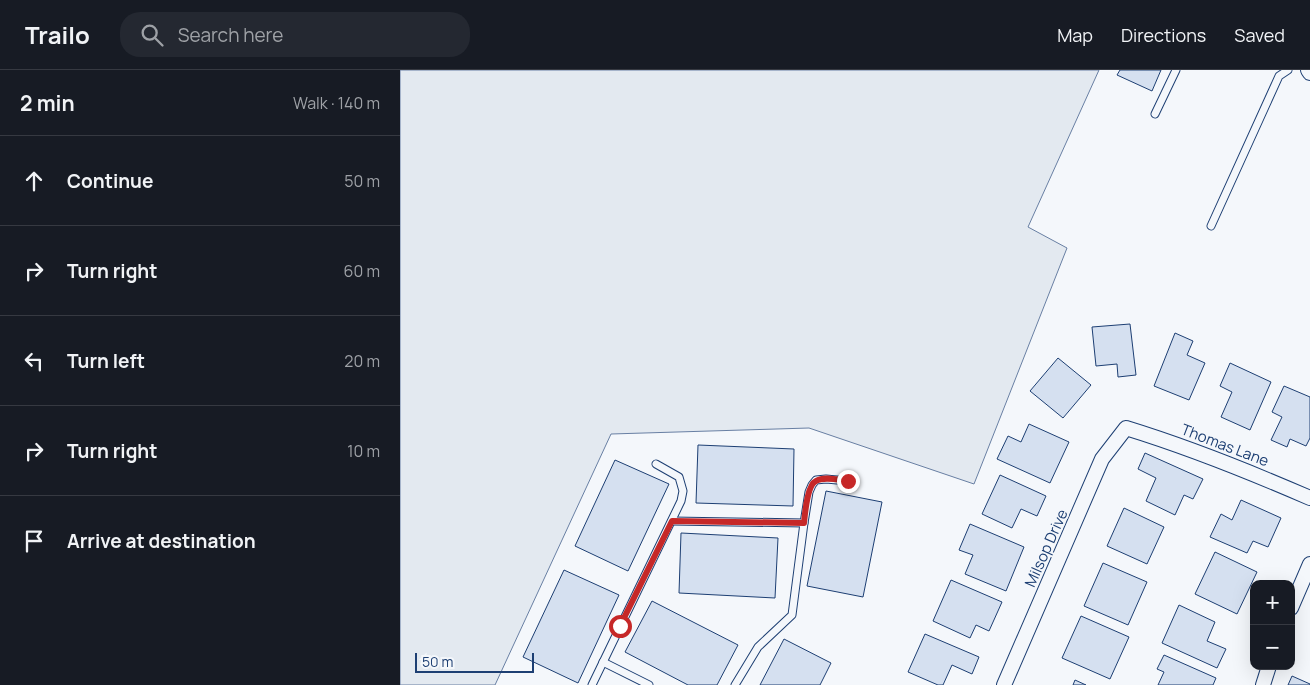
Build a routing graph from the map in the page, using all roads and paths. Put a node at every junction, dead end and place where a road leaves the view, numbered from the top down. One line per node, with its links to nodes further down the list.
1 (1176, 70): 3 (lane)
2 (1288, 70): 4 (lane)
3 (1155, 114)
4 (1211, 226)
5 (1126, 428): 8 (street, Thomas Lane); 18 (street, Milsop Drive)
6 (656, 464): 9 (lane)
7 (848, 481): 10 (lane)
8 (1310, 498)
9 (672, 521): 10 (lane); 13 (lane)
10 (804, 523): 17 (lane)
11 (1310, 564): 12 (street)
12 (1295, 599)
13 (603, 662): 15 (lane); 16 (lane)
14 (1268, 670): 19 (street)
15 (592, 685)
16 (649, 685)
17 (735, 685)
18 (1004, 685)
19 (1262, 685)

